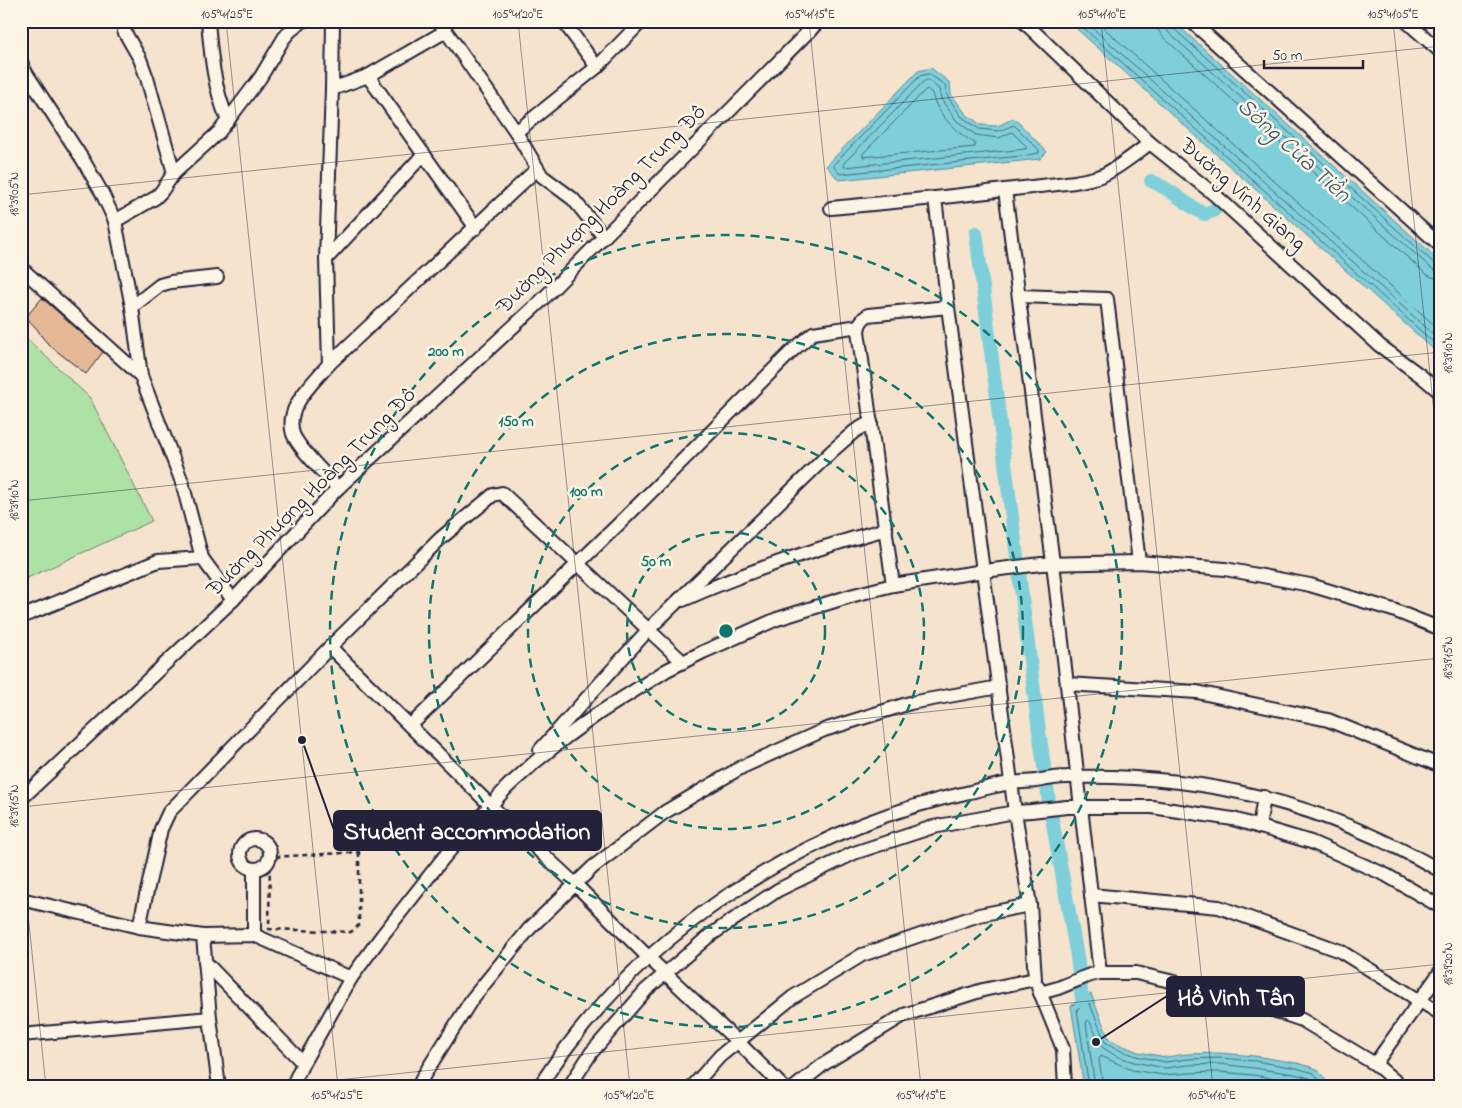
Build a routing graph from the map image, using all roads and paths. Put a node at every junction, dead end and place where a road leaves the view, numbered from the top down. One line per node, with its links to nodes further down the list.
1 (208, 21): 19 (street)
2 (303, 21): 19 (street)
3 (333, 21): 18 (street)
4 (563, 21): 16 (street)
5 (642, 21): 16 (street)
6 (800, 21): 13 (street)
7 (819, 21): 13 (street, Đường Phượng Hoàng Trung Đô)
8 (1023, 21): 21 (street, Đường Vĩnh Giang)
9 (1406, 21): 14 (street)
10 (1195, 22): 31 (street)
11 (443, 26): 17 (street); 20 (street)
12 (124, 31): 24 (street)
13 (810, 31): 30 (street, Đường Phượng Hoàng Trung Đô)
14 (1441, 52)
15 (21, 62): 28 (street)
16 (598, 67): 20 (street)
17 (368, 76): 18 (street); 22 (street)
18 (332, 89): 32 (street)
19 (228, 121): 24 (street)
20 (516, 132): 23 (street)
21 (1150, 143): 25 (street); 41 (street, Đường Vĩnh Giang)
22 (424, 154): 29 (street); 32 (street)
23 (537, 169): 29 (street); 30 (street)
24 (174, 173): 28 (street)
25 (1005, 190): 26 (street); 35 (street)
26 (935, 198): 27 (street); 37 (street)
27 (832, 208)
28 (115, 221): 36 (street)
29 (476, 228): 39 (street)
30 (604, 237): 43 (street, Đường Phượng Hoàng Trung Đô)
31 (1441, 246)
32 (326, 259): 39 (street)
33 (21, 268): 40 (street)
34 (217, 277): 36 (street)
35 (1019, 296): 47 (street); 48 (street)
36 (132, 307): 40 (street)
37 (948, 307): 38 (street); 49 (street)
38 (859, 326): 42 (street); 46 (street)
39 (329, 364): 43 (street)
40 (141, 376): 45 (street)
41 (1441, 393)
42 (871, 422): 44 (street); 52 (street)
43 (338, 488): 51 (street, Đường Phượng Hoàng Trung Đô)
44 (886, 529): 50 (street); 52 (street)
45 (202, 558): 51 (street); 53 (street)
46 (577, 562): 55 (street); 56 (street); 60 (street)
47 (1139, 562): 48 (street); 54 (street)
48 (1047, 564): 49 (street); 58 (street)
49 (984, 571): 50 (street); 59 (street)
50 (893, 585): 57 (street)
51 (233, 600): 66 (street, Đường Phượng Hoàng Trung Đô)
52 (674, 605): 55 (street)
53 (21, 617)
54 (1441, 629)
55 (648, 630): 57 (street); 64 (street)
56 (330, 647): 60 (street); 79 (street)
57 (683, 662): 64 (street)
58 (1067, 684): 61 (street); 62 (street)
59 (999, 686): 63 (street); 74 (street)
60 (410, 726): 67 (street)
61 (1441, 766)
62 (1078, 777): 63 (street); 65 (street); 68 (street)
63 (1011, 783): 69 (street); 82 (street)
64 (505, 789): 67 (street)
65 (1264, 797): 70 (street); 73 (street)
66 (21, 799)
67 (490, 805): 74 (street); 87 (street)
68 (1081, 807): 69 (street); 70 (street); 75 (street)
69 (1015, 812): 77 (street); 85 (street)
70 (1259, 827): 78 (street)
71 (270, 857): 71 (path); 72 (street); 72 (street)
72 (254, 869): 80 (street)
73 (1441, 871)
74 (576, 884): 82 (street); 99 (street)
75 (1091, 895): 86 (street); 90 (street)
76 (21, 900): 79 (street)
77 (1030, 905): 88 (street); 94 (street)
78 (1441, 907)
79 (139, 927): 81 (street)
80 (254, 935): 81 (street); 87 (street)
81 (203, 936): 83 (street)
82 (649, 958): 85 (street); 100 (street)
83 (205, 962): 92 (street); 95 (street)
84 (1441, 971): 90 (street)
85 (666, 973): 94 (street); 101 (street)
86 (1095, 974): 89 (street); 96 (street)
87 (351, 978): 95 (street)
88 (1035, 979): 89 (street); 104 (street)
89 (1040, 992): 105 (street)
90 (1420, 999): 91 (street); 96 (street)
91 (1441, 1014)
92 (210, 1018): 93 (street); 97 (street)
93 (21, 1035)
94 (738, 1042): 102 (street); 103 (street)
95 (303, 1064): 98 (street)
96 (1375, 1064): 106 (street)
97 (218, 1087)
98 (292, 1087)
99 (418, 1087)
100 (539, 1087)
101 (568, 1087)
102 (692, 1087)
103 (783, 1087)
104 (795, 1087)
105 (1065, 1087)
106 (1402, 1087)

